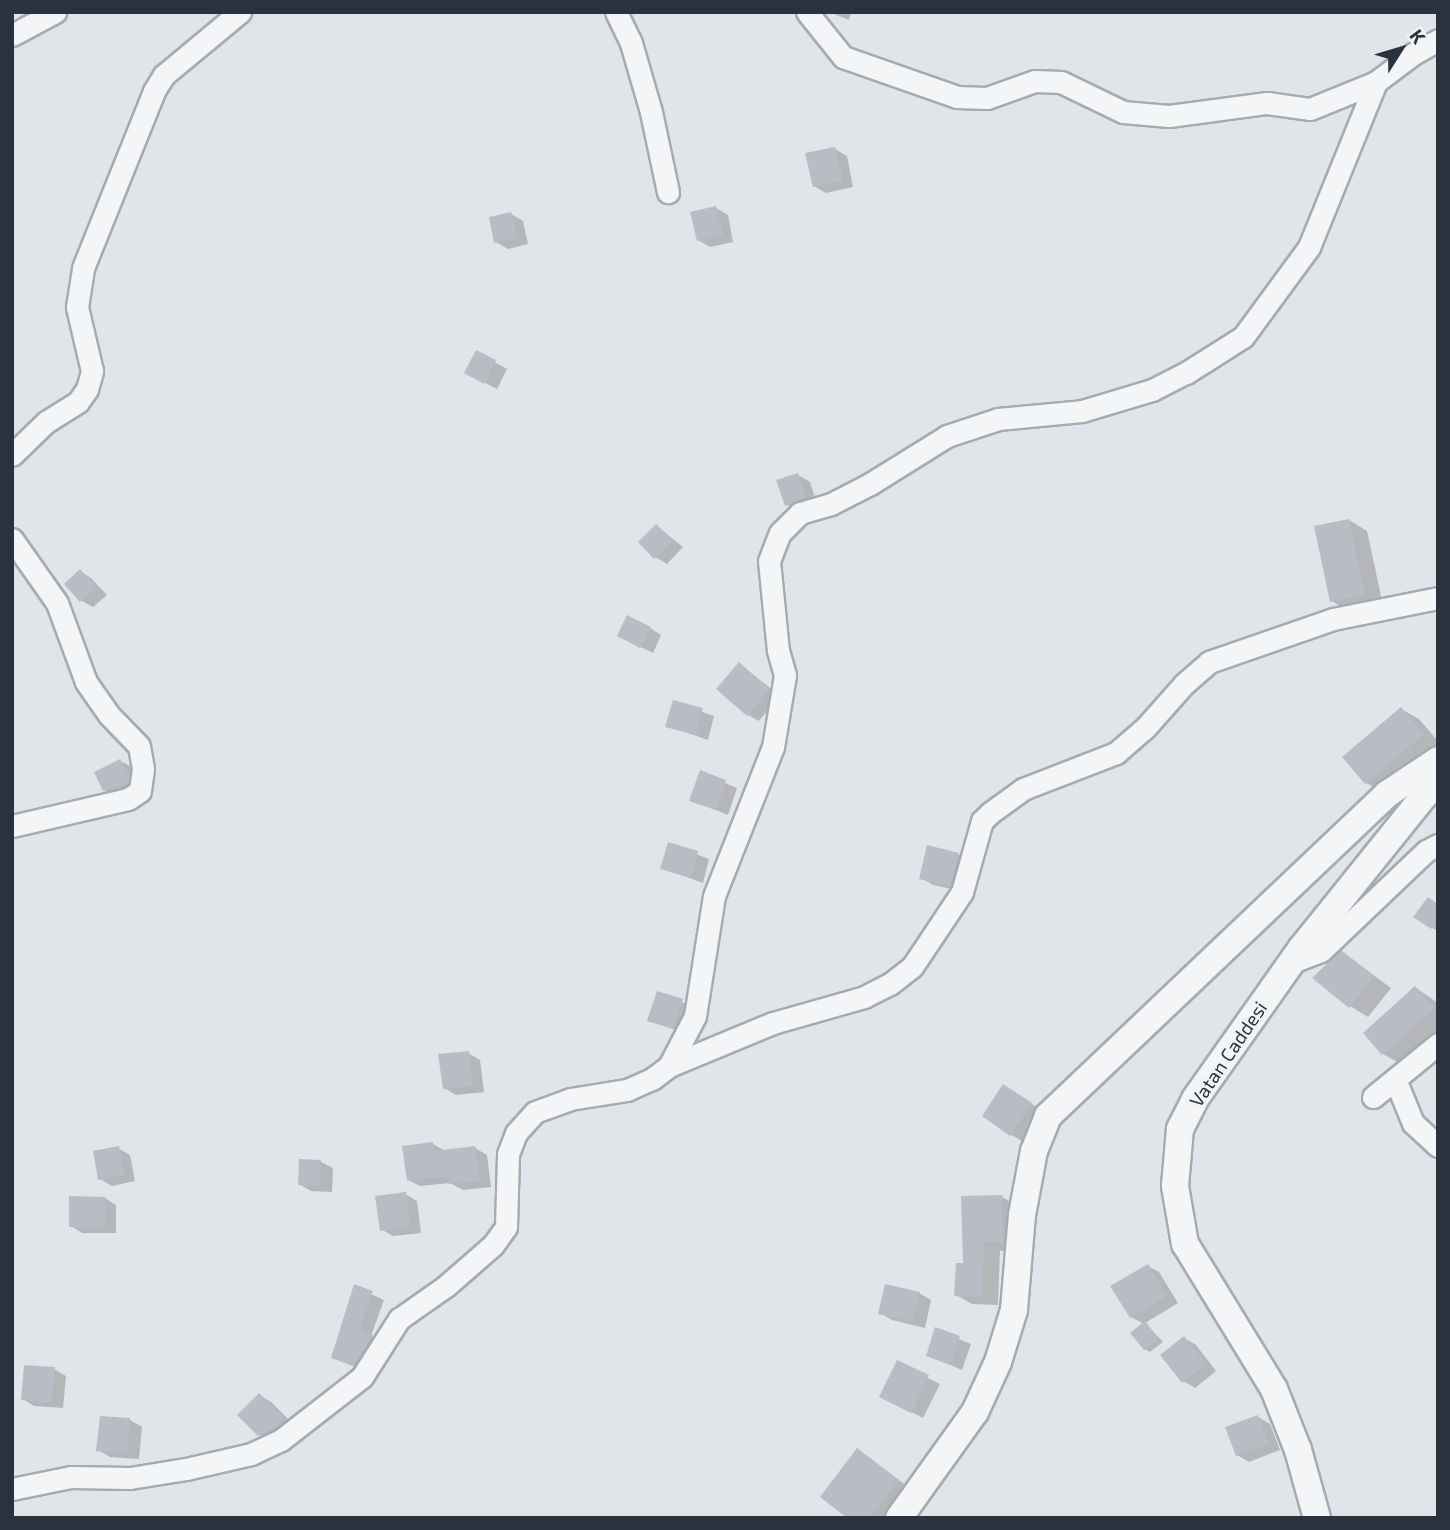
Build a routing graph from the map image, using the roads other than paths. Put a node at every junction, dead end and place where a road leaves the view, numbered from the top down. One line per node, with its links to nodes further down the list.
1 (55, 12): 5 (street)
2 (240, 12): 9 (street)
3 (616, 12): 8 (street)
4 (807, 12): 7 (street)
5 (12, 35)
6 (1438, 40): 7 (street)
7 (1376, 82): 18 (street)
8 (668, 191)
9 (12, 455)
10 (12, 539): 14 (street)
11 (1438, 598): 18 (street)
12 (1438, 760): 23 (street)
13 (1438, 784): 16 (street, Vatan Caddesi)
14 (12, 826)
15 (1438, 845): 16 (street)
16 (1292, 962): 24 (street, Vatan Caddesi)
17 (1438, 1044): 19 (street)
18 (669, 1066): 22 (street)
19 (1395, 1079): 20 (street); 21 (street)
20 (1373, 1097)
21 (1438, 1146)
22 (12, 1489)
23 (899, 1518)
24 (1317, 1518)

